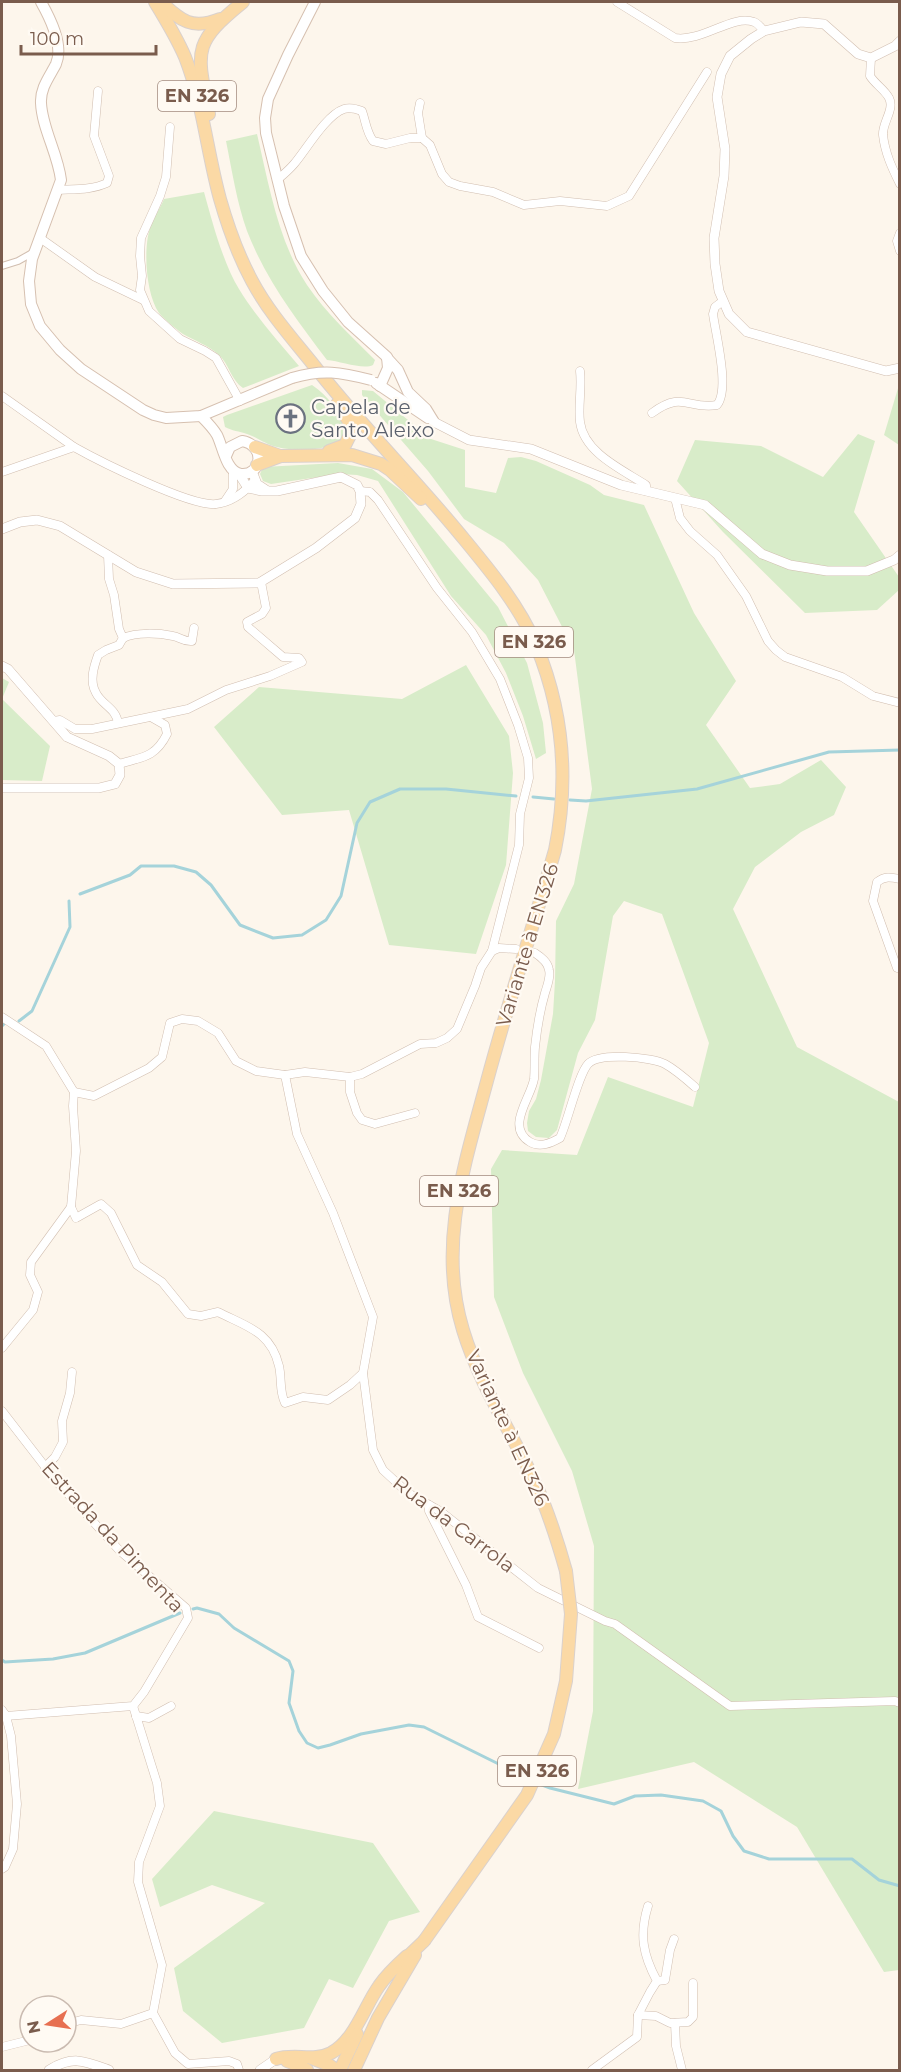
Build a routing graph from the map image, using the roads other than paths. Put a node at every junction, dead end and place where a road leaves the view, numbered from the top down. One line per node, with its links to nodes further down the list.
1 (41, 2): 18 (main road)
2 (155, 2): 19 (main road, Variante à EN326 / EN 326)
3 (161, 2): 7 (main road)
4 (243, 2): 7 (main road)
5 (315, 2): 16 (main road)
6 (617, 2): 8 (street)
7 (224, 17): 19 (main road)
8 (764, 31): 10 (street); 26 (street)
9 (900, 41): 10 (street)
10 (872, 58): 17 (street)
11 (707, 72): 15 (street)
12 (98, 91): 18 (street)
13 (420, 103): 15 (street)
14 (170, 127): 25 (street)
15 (422, 138): 16 (street)
16 (277, 180): 27 (main road)
17 (900, 184)
18 (58, 190): 21 (main road)
19 (220, 198): 30 (main road, Variante à EN326 / EN 326)
20 (900, 233): 23 (street)
21 (40, 238): 22 (main road); 25 (street)
22 (35, 251): 24 (street); 35 (main road)
23 (900, 251)
24 (2, 266)
25 (143, 300): 33 (street)
26 (723, 301): 28 (street); 34 (street)
27 (387, 357): 31 (main road); 36 (main road)
28 (900, 368)
29 (580, 371): 48 (street)
30 (326, 381): 43 (main road); 51 (main road, Variante à EN326 / EN 326)
31 (376, 383): 33 (main road, bridge); 36 (main road)
32 (2, 396): 39 (street)
33 (240, 401): 35 (main road)
34 (652, 413)
35 (201, 416): 37 (main road)
36 (434, 422): 48 (street)
37 (216, 432): 38 (main road); 41 (main road)
38 (238, 442): 40 (main road); 41 (main road)
39 (74, 447): 44 (street); 50 (street)
40 (255, 447): 42 (main road); 46 (main road)
41 (226, 456): 45 (main road)
42 (281, 456): 43 (main road); 46 (main road)
43 (313, 456): 51 (main road)
44 (2, 472)
45 (236, 472): 46 (main road); 50 (street)
46 (253, 476): 47 (street); 50 (street)
47 (360, 490): 55 (street); 67 (street)
48 (646, 492): 49 (street)
49 (675, 498): 54 (street); 59 (street)
50 (224, 503)
51 (444, 515): 92 (main road, Variante à EN326 / EN 326, bridge)
52 (2, 529): 53 (street)
53 (108, 555): 55 (street); 57 (street)
54 (900, 555)
55 (261, 582): 60 (street)
56 (194, 628): 57 (street)
57 (123, 639): 62 (street)
58 (2, 666): 61 (street)
59 (900, 703)
60 (151, 717): 62 (street); 63 (street)
61 (54, 721): 62 (street); 63 (street)
62 (118, 723)
63 (119, 764): 64 (street)
64 (2, 788)
65 (900, 879): 69 (street)
66 (516, 949): 67 (street)
67 (492, 951): 72 (street)
68 (535, 953): 73 (street)
69 (897, 968)
70 (2, 1017): 74 (street)
71 (285, 1076): 72 (street); 74 (street); 79 (street, Rua da Carrola)
72 (350, 1077): 75 (street)
73 (695, 1087)
74 (74, 1092): 76 (street)
75 (415, 1113)
76 (71, 1207): 77 (street); 79 (street)
77 (2, 1348)
78 (72, 1372): 81 (street)
79 (363, 1373): 82 (street, Rua da Carrola)
80 (2, 1411): 81 (street, Estrada da Pimenta)
81 (45, 1467): 85 (street, Estrada da Pimenta)
82 (429, 1504): 83 (street); 84 (street, Rua da Carrola)
83 (539, 1648)
84 (900, 1703)
85 (133, 1706): 87 (street); 88 (street)
86 (171, 1706): 88 (street)
87 (4, 1713): 89 (street)
88 (136, 1716): 96 (street)
89 (2, 1869)
90 (648, 1906): 94 (street)
91 (674, 1939): 94 (street)
92 (424, 1941): 93 (main road, Variante à EN326 / EN 326); 104 (main road, Variante à EN326 / EN 326)
93 (407, 1956): 103 (main road); 109 (main road, Variante à EN326 / EN 326)
94 (657, 1981): 97 (street)
95 (693, 1983): 99 (street)
96 (153, 2013): 98 (street); 107 (street)
97 (638, 2015): 99 (street); 110 (street)
98 (78, 2021)
99 (675, 2023): 111 (street)
100 (18, 2043): 101 (street)
101 (2, 2047)
102 (276, 2060): 103 (main road); 108 (street)
103 (308, 2067): 109 (main road)
104 (354, 2068)
105 (49, 2070): 106 (street)
106 (109, 2070)
107 (239, 2070)
108 (260, 2070)
109 (338, 2070)
110 (592, 2070)
111 (682, 2070)

